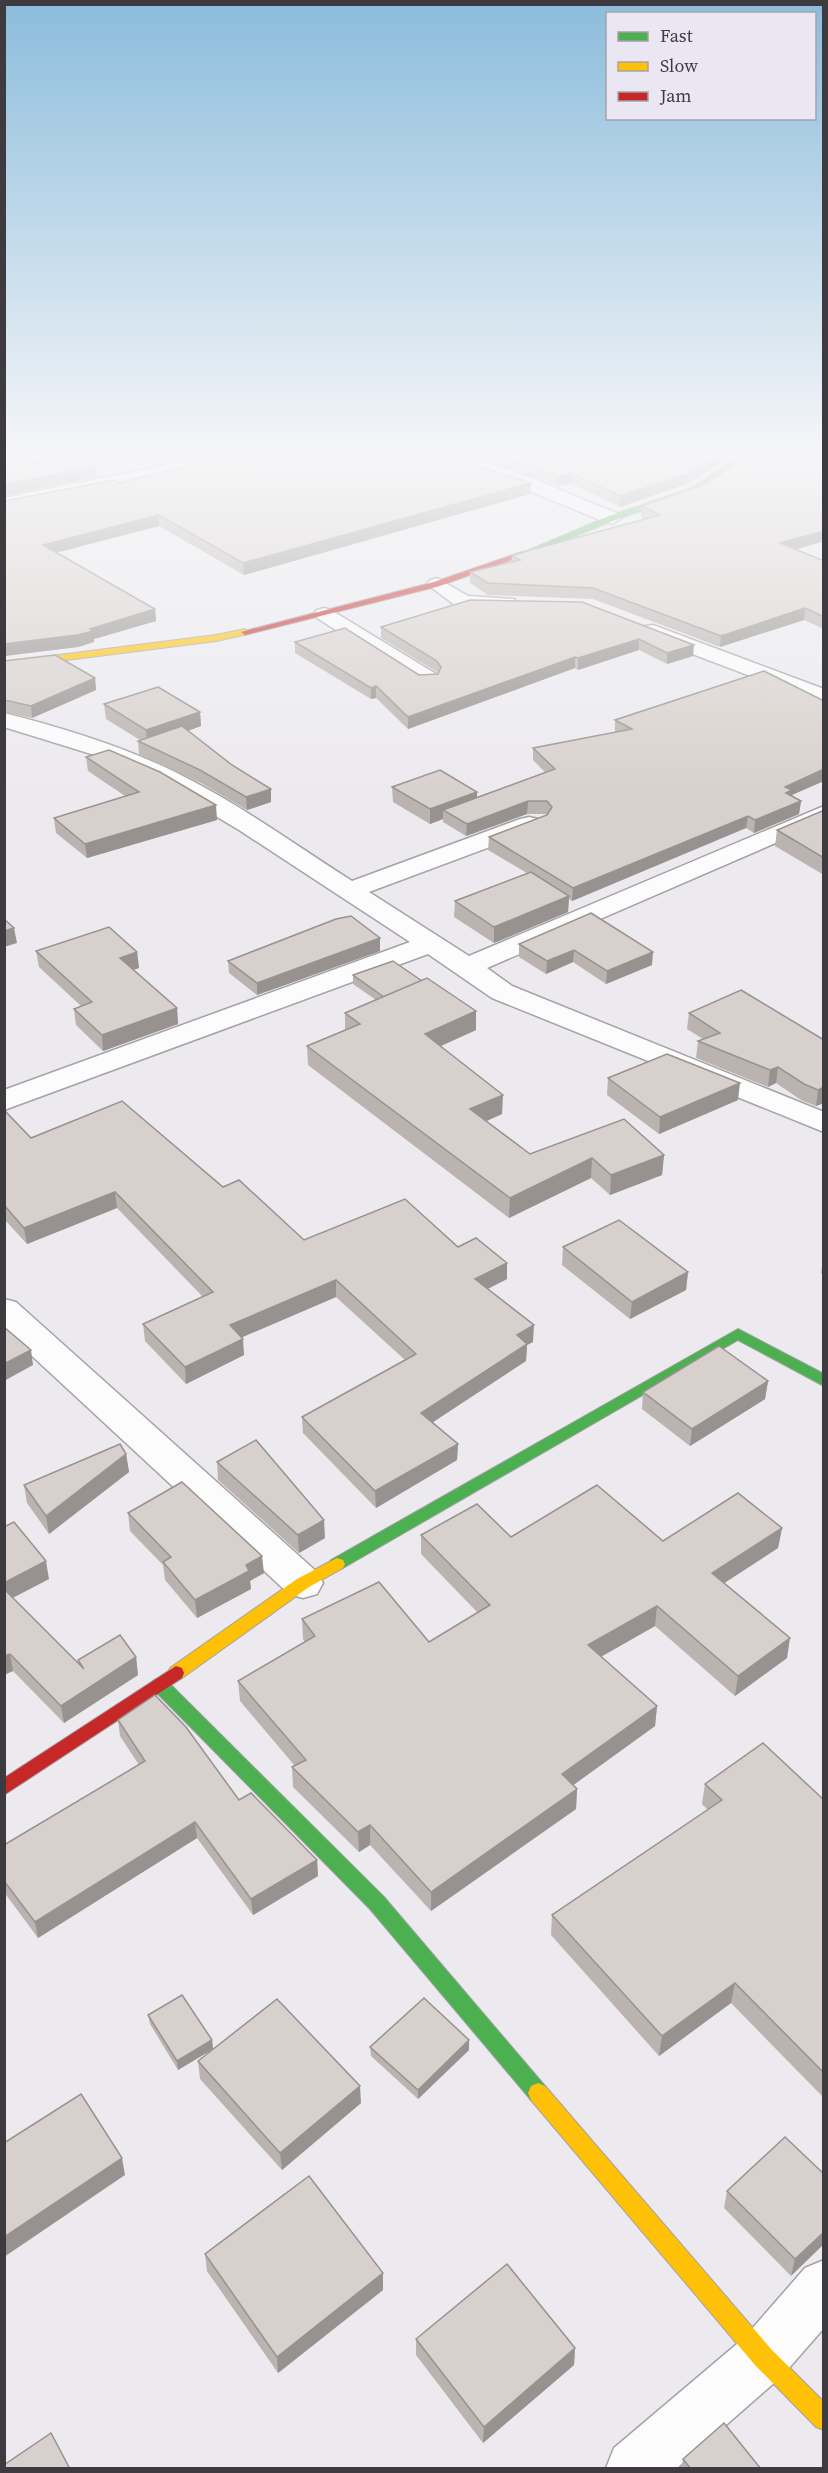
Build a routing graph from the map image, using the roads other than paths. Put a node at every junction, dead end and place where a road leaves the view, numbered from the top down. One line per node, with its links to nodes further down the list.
1 (491, 565): 2 (street)
2 (437, 584): 3 (street); 4 (street)
3 (530, 604)
4 (324, 614): 6 (street); 7 (street)
5 (628, 622): 8 (street)
6 (4, 665)
7 (428, 679)
8 (824, 697)
9 (4, 720): 12 (street)
10 (824, 813): 14 (street)
11 (537, 821): 12 (street)
12 (349, 891): 13 (street)
13 (434, 943): 14 (street); 15 (street)
14 (467, 967): 16 (street)
15 (4, 1101)
16 (824, 1122)
17 (4, 1310): 19 (street)
18 (824, 1381): 19 (street)
19 (303, 1583): 20 (street)
20 (160, 1685): 21 (street); 23 (street)
21 (4, 1788)
22 (824, 2287): 23 (street)
23 (764, 2357): 24 (street); 25 (street)
24 (824, 2419)
25 (634, 2469)

